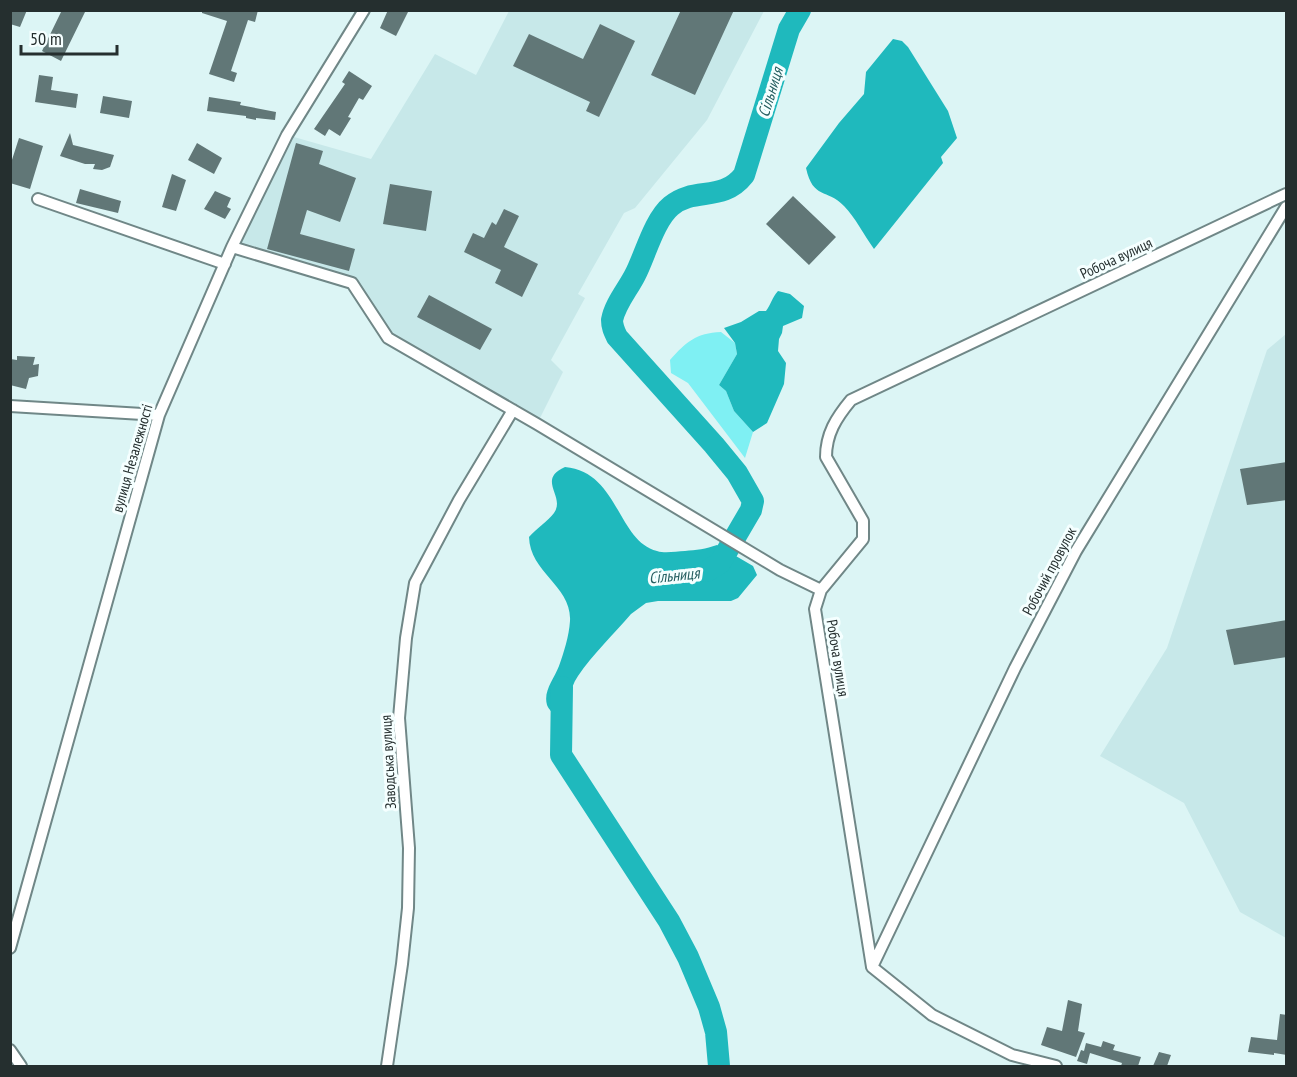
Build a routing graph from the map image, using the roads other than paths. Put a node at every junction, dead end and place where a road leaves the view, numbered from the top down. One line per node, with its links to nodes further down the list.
1 (364, 10): 5 (street, вулиця Незалежності)
2 (1287, 194): 10 (street, Робоча вулиця)
3 (38, 199): 6 (street)
4 (1287, 207): 12 (street, Робочий провулок)
5 (232, 247): 6 (street, вулиця Незалежності); 8 (street)
6 (225, 264): 9 (street, вулиця Незалежності)
7 (10, 406): 9 (street)
8 (513, 410): 10 (street); 15 (street, Заводська вулиця)
9 (159, 415): 11 (street, вулиця Незалежності)
10 (821, 590): 12 (street, Робоча вулиця)
11 (10, 948)
12 (872, 967): 16 (street)
13 (10, 1050): 14 (street)
14 (21, 1066)
15 (387, 1066)
16 (1056, 1066)

